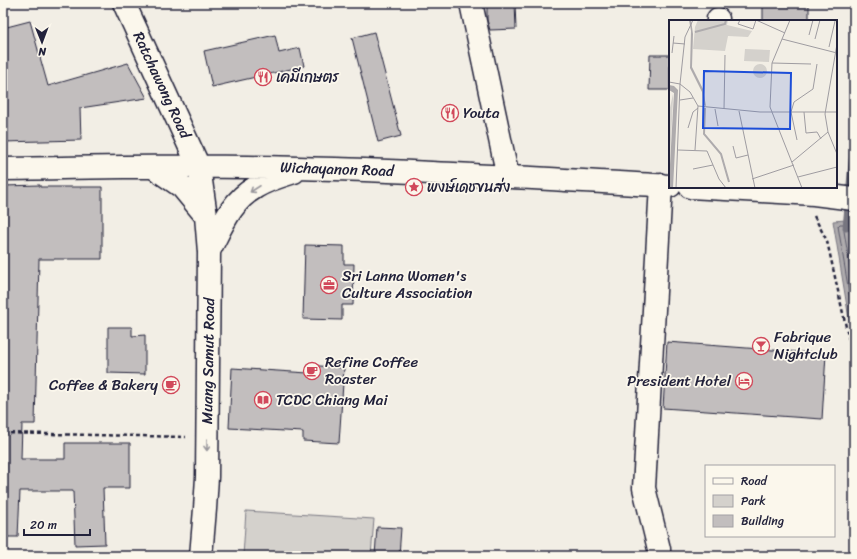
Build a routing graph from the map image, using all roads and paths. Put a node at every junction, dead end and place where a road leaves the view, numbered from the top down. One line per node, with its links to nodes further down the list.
1 (124, 3): 4 (street, Ratchawong Road)
2 (471, 3): 7 (street)
3 (153, 167): 4 (street, Wichayanon Road); 6 (street, Wichayanon Road); 13 (street)
4 (199, 167): 5 (street, Wichayanon Road); 13 (street, Muang Samut Road)
5 (303, 168): 7 (street, Wichayanon Road); 14 (street, one-way to 14)
6 (3, 169)
7 (508, 177): 8 (street, Wichayanon Road)
8 (666, 186): 19 (street)
9 (720, 188): 10 (street)
10 (749, 189): 11 (street)
11 (814, 194): 12 (street); 15 (path)
12 (854, 199)
13 (206, 216): 14 (street, Muang Samut Road)
14 (209, 252): 17 (street, Muang Samut Road)
15 (854, 353)
16 (3, 433): 17 (path)
17 (207, 438): 18 (street, Muang Samut Road, one-way to 18)
18 (201, 556)
19 (659, 556)

